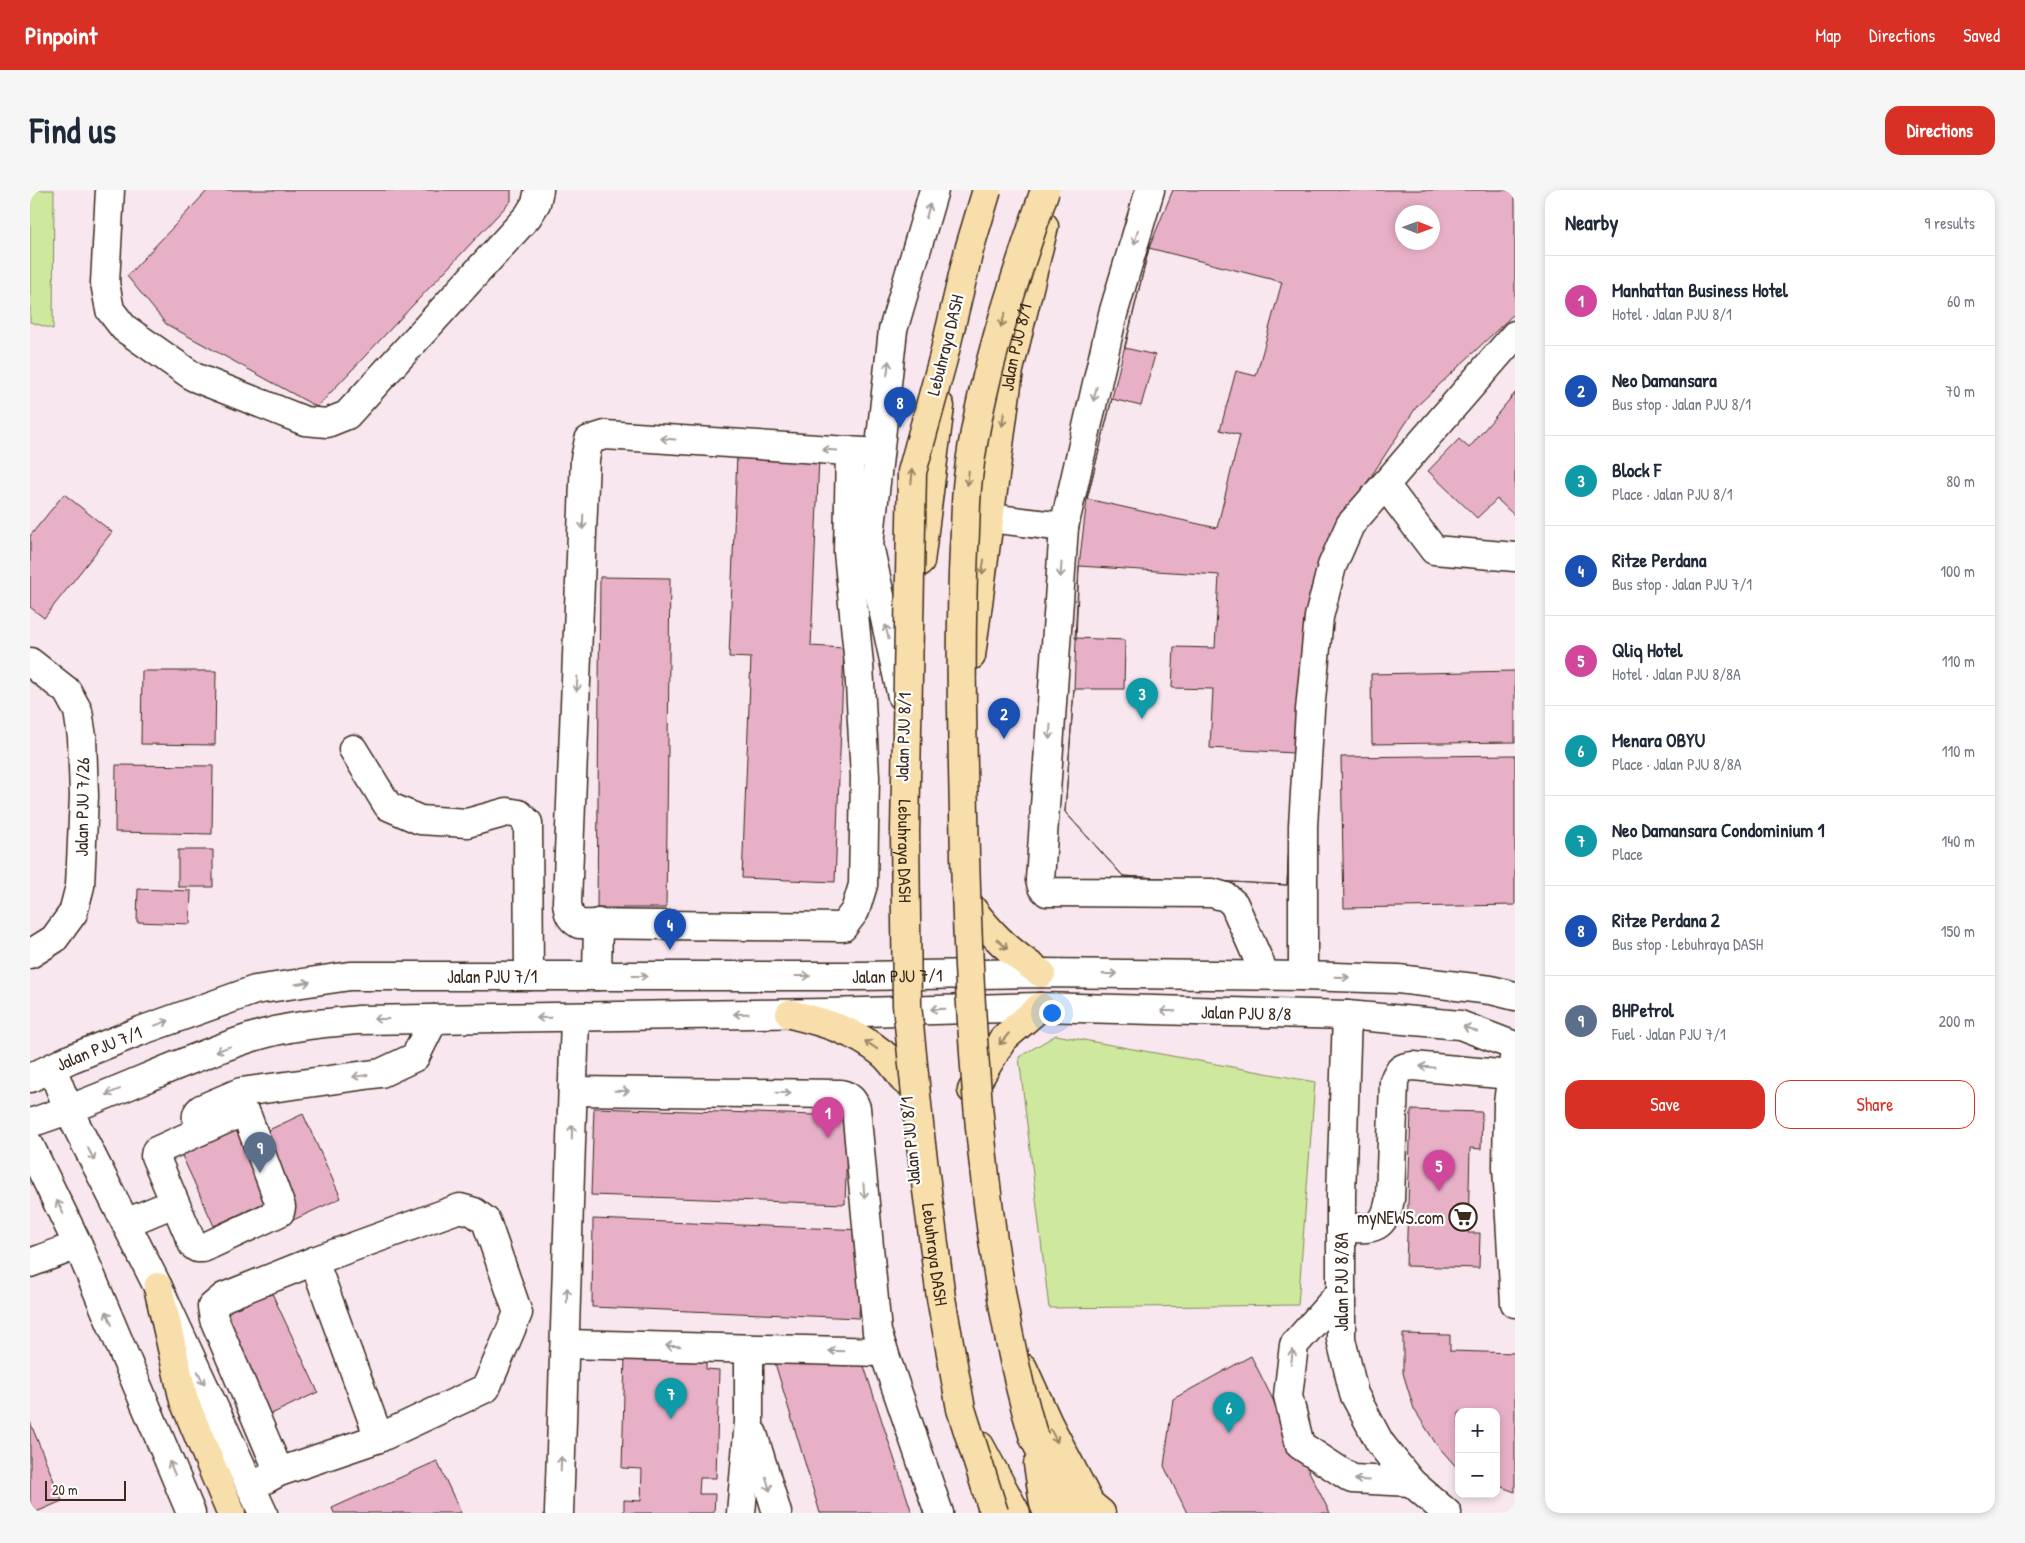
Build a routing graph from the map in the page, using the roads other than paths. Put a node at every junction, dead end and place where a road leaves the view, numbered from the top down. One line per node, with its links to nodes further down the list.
1 (110, 190): 2 (street)
2 (539, 190)
3 (934, 190): 11 (street, one-way to 3)
4 (987, 190): 75 (main road, Lebuhraya DASH, one-way to 4, bridge)
5 (991, 190): 19 (main road, Jalan PJU 8/1)
6 (1045, 190): 63 (main road, one-way to 63, bridge)
7 (1052, 190): 15 (main road, Jalan PJU 8/1, one-way to 15)
8 (1150, 190): 16 (street, one-way to 16)
9 (1515, 335): 12 (street)
10 (850, 451): 11 (street); 13 (street); 22 (street, one-way to 22)
11 (879, 453): 14 (street)
12 (1385, 484): 17 (street); 30 (street)
13 (848, 485): 14 (street); 22 (street)
14 (875, 485): 19 (street, one-way to 14)
15 (989, 518): 16 (street); 21 (main road, Jalan PJU 8/1, one-way to 21)
16 (1064, 527): 26 (street, one-way to 26)
17 (1515, 557)
18 (30, 662): 23 (street, Jalan PJU 7/26)
19 (902, 697): 29 (main road, Jalan PJU 8/1)
20 (353, 749): 27 (street)
21 (970, 906): 24 (main road, one-way to 24); 25 (main road, Jalan PJU 8/1)
22 (598, 924): 28 (street)
23 (30, 954)
24 (1041, 973): 25 (street); 26 (street, one-way to 26)
25 (972, 974): 29 (street, Jalan PJU 7/1); 33 (main road, Jalan PJU 8/1)
26 (1265, 975): 30 (street)
27 (529, 976): 28 (street, Jalan PJU 7/1); 41 (street, Jalan PJU 7/1, one-way to 27)
28 (597, 976): 29 (street, Jalan PJU 7/1, one-way to 29)
29 (904, 976): 34 (main road, Jalan PJU 8/1)
30 (1303, 976): 31 (street, one-way to 31)
31 (1515, 996)
32 (1040, 1007): 33 (street, Jalan PJU 8/8); 36 (street, Jalan PJU 8/8, one-way to 32); 43 (main road, one-way to 43)
33 (972, 1008): 34 (street, Jalan PJU 7/1, one-way to 34); 43 (main road, Jalan PJU 8/1)
34 (905, 1010): 35 (street, Jalan PJU 7/1); 42 (main road, Jalan PJU 8/1)
35 (790, 1014): 37 (street, Jalan PJU 7/1, one-way to 37); 42 (main road, one-way to 35)
36 (1347, 1015): 39 (street, Jalan PJU 8/8, one-way to 36); 51 (street, Jalan PJU 8/8A)
37 (575, 1018): 38 (street, Jalan PJU 7/1, one-way to 38); 44 (street)
38 (434, 1019): 45 (street, Jalan PJU 7/1, one-way to 45); 47 (street, one-way to 47)
39 (1515, 1046)
40 (1513, 1065): 51 (street, one-way to 51); 57 (street)
41 (41, 1073): 45 (street)
42 (904, 1080): 76 (main road, Jalan PJU 8/1)
43 (972, 1090): 67 (main road, Jalan PJU 8/1, one-way to 67)
44 (573, 1091): 58 (street, one-way to 44); 60 (street, one-way to 60)
45 (69, 1111): 46 (street, Jalan PJU 7/1); 50 (street, one-way to 50)
46 (30, 1123)
47 (201, 1130): 49 (street); 49 (street)
48 (34, 1157): 52 (street, one-way to 48)
49 (174, 1204): 50 (street)
50 (126, 1223): 55 (street)
51 (1341, 1228): 56 (street, Jalan PJU 8/8A)
52 (78, 1245): 54 (street); 68 (street, one-way to 52)
53 (314, 1262): 62 (street); 62 (street); 64 (street)
54 (30, 1263)
55 (158, 1287): 66 (street, one-way to 66); 69 (main road)
56 (1341, 1292): 65 (street, Jalan PJU 8/8A); 65 (street, one-way to 56)
57 (1515, 1303)
58 (566, 1344): 59 (street, one-way to 58); 71 (street, one-way to 58)
59 (749, 1348): 60 (street, one-way to 59); 61 (street)
60 (884, 1352): 74 (street)
61 (749, 1421): 72 (street); 73 (street, one-way to 73)
62 (378, 1438): 64 (street)
63 (1034, 1438): 67 (main road); 77 (main road)
64 (280, 1472): 66 (street)
65 (1411, 1482): 78 (street, Jalan PJU 8/8A)
66 (251, 1487): 70 (street)
67 (1089, 1511)
68 (191, 1513)
69 (231, 1513)
70 (263, 1513)
71 (559, 1513)
72 (740, 1513)
73 (778, 1513)
74 (939, 1513)
75 (994, 1513)
76 (1016, 1513)
77 (1048, 1513)
78 (1448, 1513)

